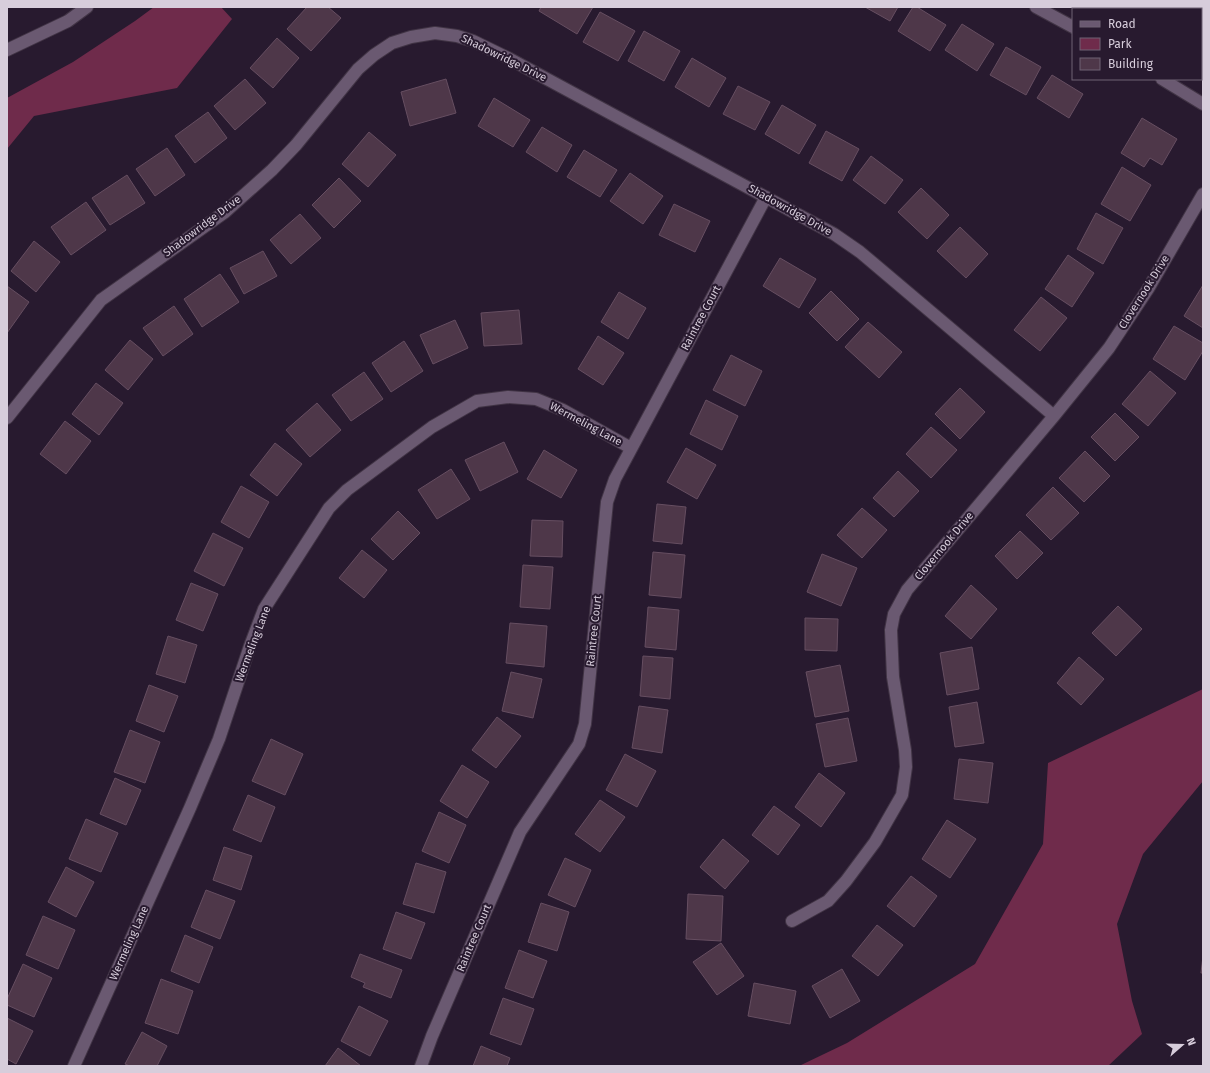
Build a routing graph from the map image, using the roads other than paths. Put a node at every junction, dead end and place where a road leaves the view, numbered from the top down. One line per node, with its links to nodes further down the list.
1 (87, 7): 4 (street)
2 (1036, 7): 3 (street)
3 (1072, 26)
4 (7, 50)
5 (1164, 80): 6 (street)
6 (1203, 104)
7 (1203, 194): 9 (street, Clovernook Drive)
8 (766, 196): 9 (street, Shadowridge Drive); 10 (street, Shadowridge Drive); 11 (street, Raintree Court)
9 (1054, 416): 12 (street, Clovernook Drive)
10 (7, 418)
11 (631, 448): 13 (street, Wermeling Lane); 14 (street, Raintree Court)
12 (792, 921)
13 (74, 1066)
14 (421, 1066)

